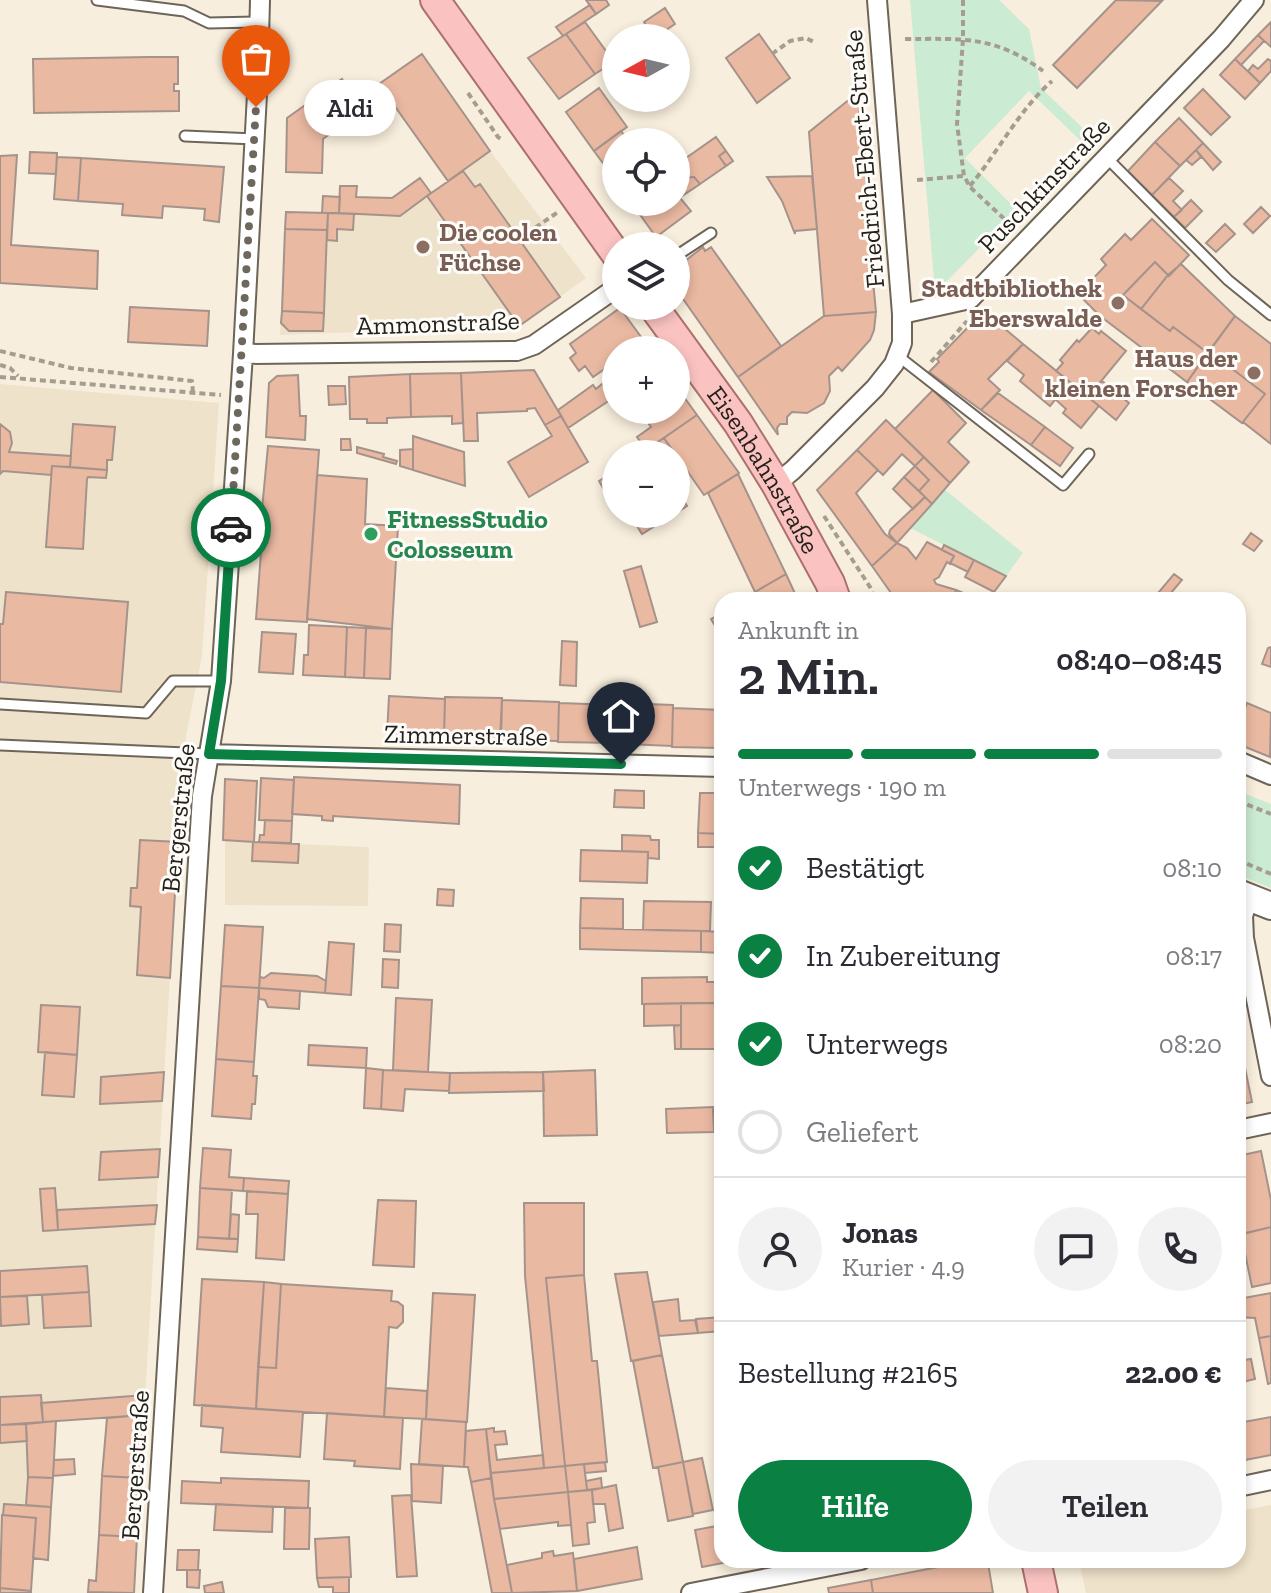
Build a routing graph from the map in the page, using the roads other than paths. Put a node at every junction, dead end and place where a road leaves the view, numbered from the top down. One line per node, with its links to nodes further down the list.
1 (97, 0): 6 (lane)
2 (260, 0): 6 (street, Bergerstraße)
3 (435, 0): 11 (main road)
4 (877, 0): 14 (street, Friedrich-Ebert-Straße)
5 (1254, 0): 9 (street, Puschkinstraße)
6 (259, 22): 8 (street, Bergerstraße)
7 (185, 136): 8 (lane)
8 (255, 139): 17 (street, Bergerstraße)
9 (1107, 158): 14 (street, Puschkinstraße); 15 (lane)
10 (711, 233): 12 (lane)
11 (602, 234)
12 (690, 247)
13 (602, 298): 17 (street, Ammonstraße)
14 (902, 314): 18 (street)
15 (1271, 315)
16 (663, 320): 20 (main road, Eisenbahnstraße)
17 (243, 354): 22 (street, Bergerstraße)
18 (898, 356): 19 (lane); 20 (street)
19 (1089, 454)
20 (776, 484): 21 (main road, Eisenbahnstraße)
21 (833, 592)
22 (221, 681): 23 (lane); 25 (street, Bergerstraße)
23 (0, 704)
24 (0, 745): 25 (lane)
25 (209, 754): 27 (street, Zimmerstraße); 37 (street, Bergerstraße)
26 (1246, 764): 28 (street)
27 (714, 767)
28 (1271, 775)
29 (1246, 948): 30 (street)
30 (1271, 1076)
31 (1271, 1123): 32 (street)
32 (1246, 1128)
33 (1271, 1480): 34 (street)
34 (1246, 1485)
35 (820, 1568): 38 (street)
36 (1038, 1568): 39 (main road)
37 (153, 1593)
38 (691, 1593)
39 (1043, 1593)

